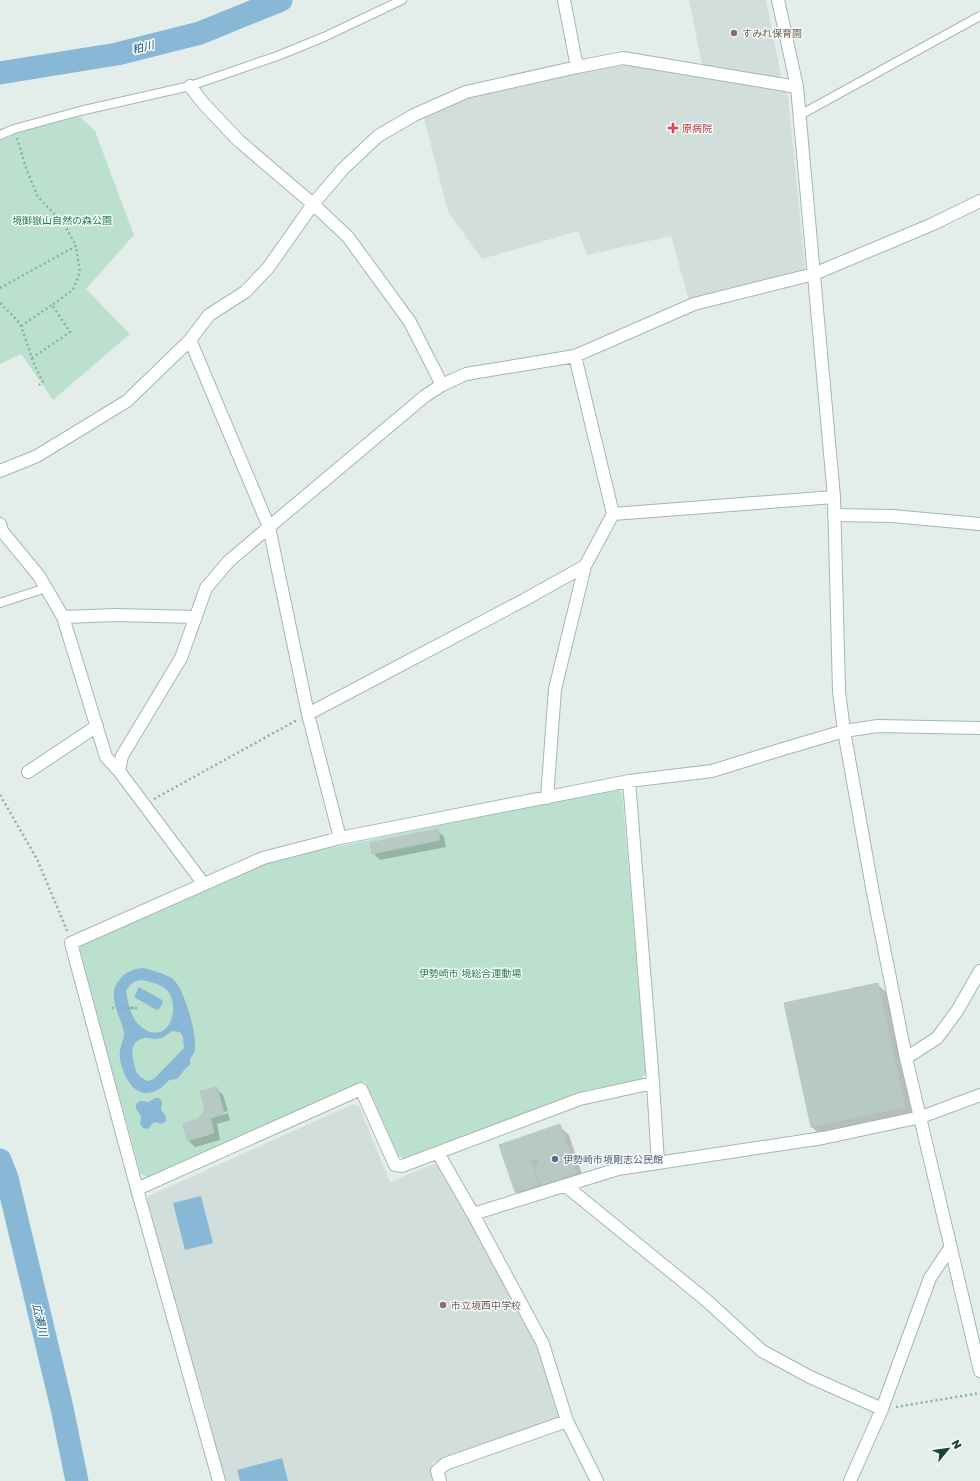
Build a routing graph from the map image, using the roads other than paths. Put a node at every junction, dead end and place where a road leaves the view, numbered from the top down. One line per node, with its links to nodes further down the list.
1 (402, 0): 6 (lane)
2 (564, 0): 5 (street)
3 (778, 0): 7 (street)
4 (980, 16): 8 (lane)
5 (577, 67): 7 (street); 11 (street)
6 (190, 86): 9 (lane); 11 (street)
7 (797, 87): 8 (street)
8 (800, 115): 12 (street)
9 (0, 135)
10 (980, 200): 12 (street)
11 (313, 204): 13 (street); 15 (street)
12 (814, 274): 14 (street); 17 (street)
13 (190, 340): 16 (street); 22 (street)
14 (575, 356): 15 (street); 18 (street)
15 (442, 384): 22 (street)
16 (0, 471)
17 (834, 497): 18 (street); 19 (street)
18 (613, 514): 23 (street)
19 (834, 515): 21 (street); 31 (street)
20 (0, 524): 24 (street)
21 (980, 524)
22 (269, 527): 26 (street); 28 (street)
23 (585, 566): 28 (street); 35 (street)
24 (46, 588): 25 (lane); 27 (street)
25 (0, 603)
26 (196, 616): 27 (street); 32 (street)
27 (63, 617): 29 (street)
28 (308, 714): 36 (street)
29 (97, 726): 32 (street); 33 (street)
30 (980, 728): 31 (street)
31 (844, 731): 34 (street); 39 (street)
32 (119, 771): 37 (street)
33 (28, 772)
34 (629, 781): 35 (street); 40 (street)
35 (547, 798): 36 (street)
36 (340, 838): 37 (street)
37 (203, 883): 46 (street)
38 (980, 971): 39 (street)
39 (906, 1058): 42 (street)
40 (653, 1083): 43 (street); 44 (street)
41 (980, 1095): 42 (street)
42 (921, 1117): 44 (street); 48 (street)
43 (438, 1152): 46 (street); 47 (street)
44 (658, 1163): 45 (street)
45 (566, 1186): 47 (street); 50 (street)
46 (137, 1189): 52 (street)
47 (473, 1214): 51 (street)
48 (950, 1248): 49 (street); 50 (street)
49 (980, 1372)
50 (882, 1409): 55 (street)
51 (567, 1421): 53 (street); 54 (street)
52 (219, 1481)
53 (440, 1481)
54 (597, 1481)
55 (850, 1481)

